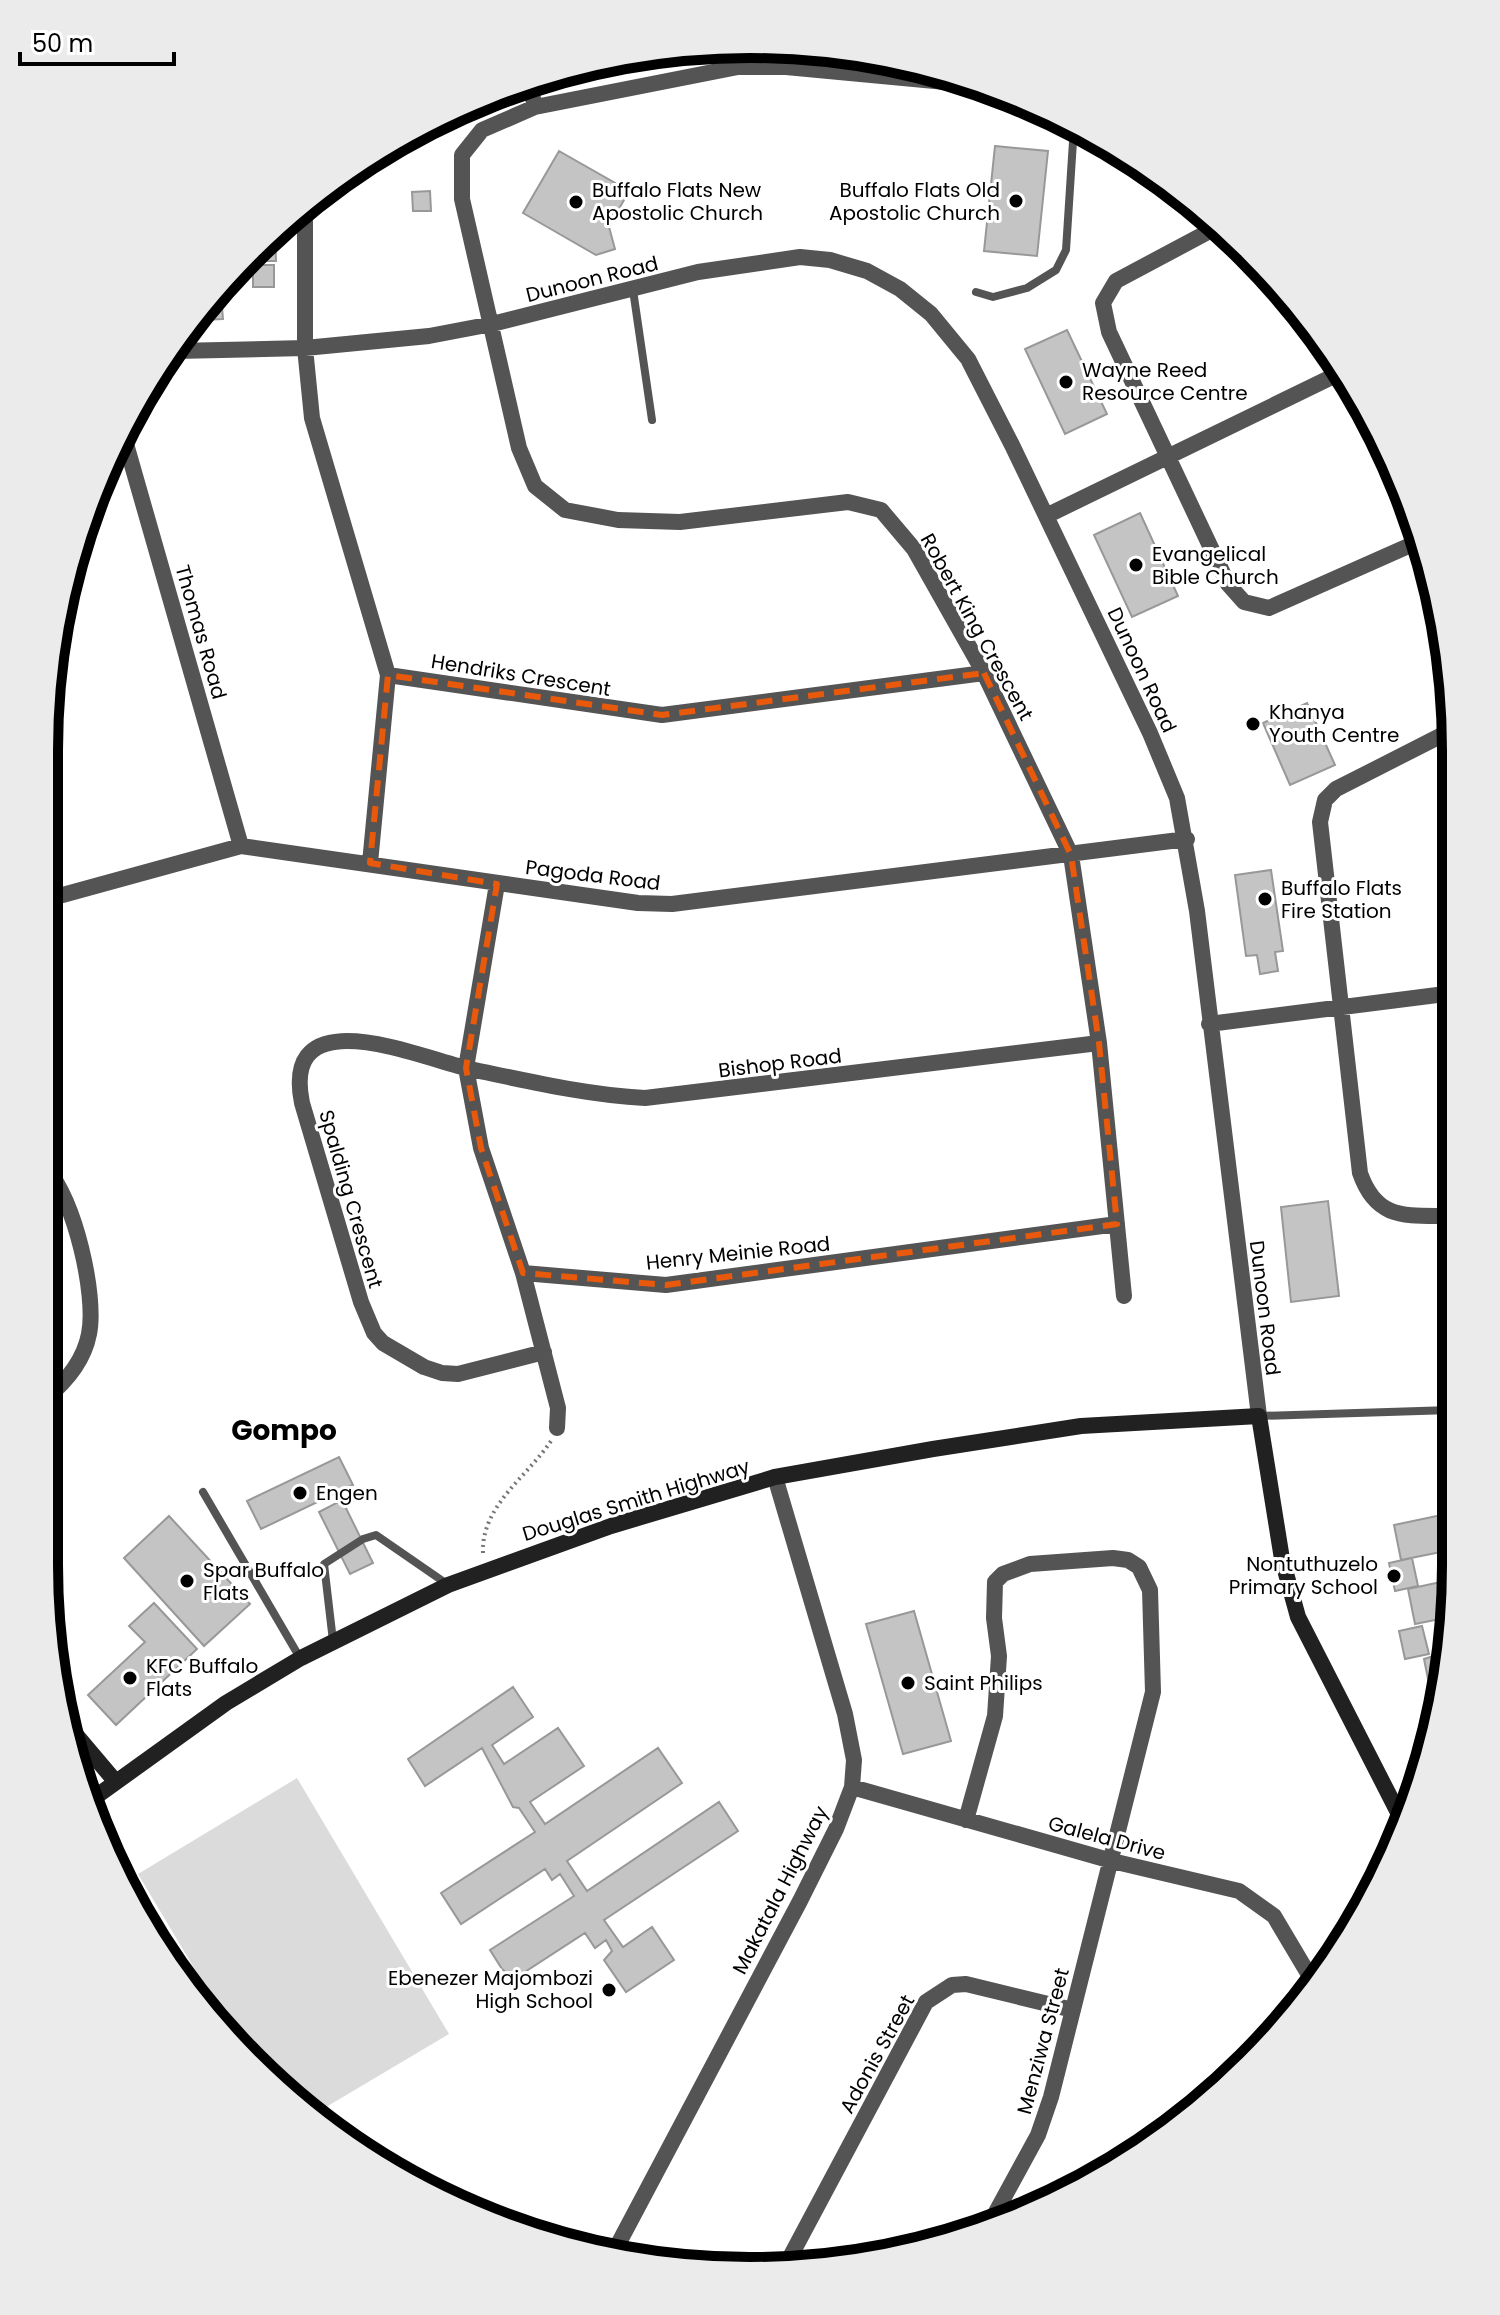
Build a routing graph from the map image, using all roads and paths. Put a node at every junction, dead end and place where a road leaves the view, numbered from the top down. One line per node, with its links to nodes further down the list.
1 (919, 80): 3 (street, Robert King Crescent)
2 (532, 94): 3 (street)
3 (535, 107): 9 (street, Robert King Crescent)
4 (1073, 138): 8 (lane)
5 (305, 221): 10 (street)
6 (1208, 232): 15 (street)
7 (633, 290): 9 (street, Dunoon Road); 13 (lane); 16 (street, Dunoon Road)
8 (976, 292)
9 (492, 324): 10 (street, Dunoon Road); 18 (street, Robert King Crescent)
10 (305, 348): 11 (street, Dunoon Road); 19 (street)
11 (186, 351)
12 (1332, 377): 15 (street)
13 (652, 420)
14 (127, 448): 22 (street, Thomas Road)
15 (1167, 457): 16 (street); 17 (street)
16 (1048, 515): 21 (street, Dunoon Road)
17 (1410, 545)
18 (984, 673): 19 (street, Hendriks Crescent); 23 (street, Robert King Crescent)
19 (388, 675): 24 (street)
20 (1442, 735): 28 (street)
21 (1187, 839): 23 (street, Pagoda Road); 29 (street, Dunoon Road)
22 (241, 846): 24 (street, Pagoda Road); 26 (street, Pagoda Road)
23 (1071, 855): 25 (street, Pagoda Road); 30 (street)
24 (370, 863): 25 (street, Pagoda Road)
25 (497, 884): 31 (street)
26 (58, 896)
27 (1442, 994): 28 (street)
28 (1342, 1006): 29 (street); 33 (street)
29 (1209, 1024): 40 (street, Dunoon Road)
30 (1099, 1043): 31 (street, Bishop Road); 34 (street)
31 (466, 1068): 35 (street); 37 (street, Spalding Crescent)
32 (58, 1186): 38 (street)
33 (1442, 1216)
34 (1117, 1224): 35 (street, Henry Meinie Road); 36 (street)
35 (523, 1273): 37 (street)
36 (1124, 1296)
37 (544, 1352): 41 (street)
38 (58, 1388)
39 (1442, 1410): 40 (lane)
40 (1259, 1416): 42 (street, Douglas Smith Highway); 52 (street, Dunoon Road)
41 (557, 1428): 44 (path)
42 (775, 1477): 44 (street, Douglas Smith Highway); 50 (street, Makatala Highway)
43 (203, 1492): 47 (lane)
44 (483, 1570): 45 (street, Douglas Smith Highway)
45 (448, 1585): 46 (street, Douglas Smith Highway); 46 (lane)
46 (333, 1641): 47 (street, Douglas Smith Highway)
47 (301, 1658): 49 (street, Douglas Smith Highway)
48 (81, 1741): 49 (street)
49 (115, 1781): 51 (street, Douglas Smith Highway)
50 (852, 1787): 53 (street, Galela Drive); 58 (street, Makatala Highway)
51 (98, 1795)
52 (1397, 1810)
53 (966, 1820): 54 (street, Galela Drive); 54 (street, Menziwa Street)
54 (1112, 1861): 55 (street, Galela Drive); 56 (street, Menziwa Street)
55 (1308, 1973)
56 (1073, 2010): 57 (street, Menziwa Street); 59 (street, Adonis Street)
57 (997, 2211)
58 (618, 2244)
59 (791, 2256)

